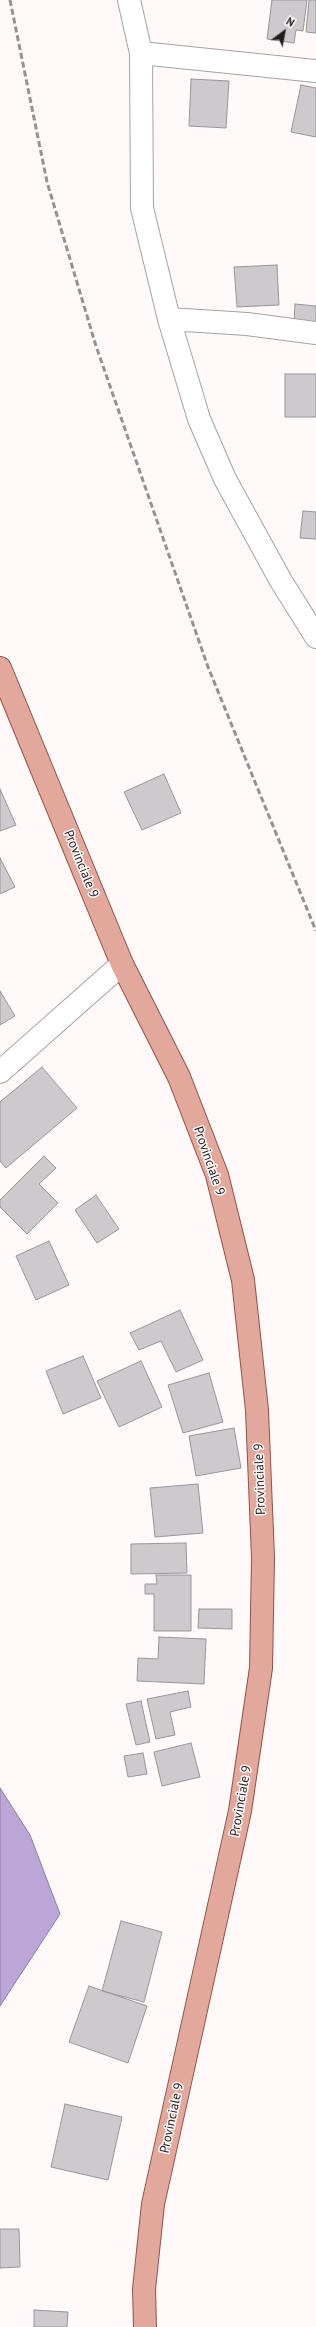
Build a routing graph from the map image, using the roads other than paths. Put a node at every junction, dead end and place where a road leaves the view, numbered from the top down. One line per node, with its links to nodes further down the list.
1 (129, 0): 2 (street)
2 (141, 53): 3 (street); 4 (street)
3 (316, 71)
4 (169, 319): 5 (street); 6 (street)
5 (316, 333)
6 (316, 637)
7 (0, 668): 8 (main road, Provinciale 9)
8 (122, 964): 9 (street); 10 (main road, Provinciale 9)
9 (0, 1072)
10 (145, 2327)

